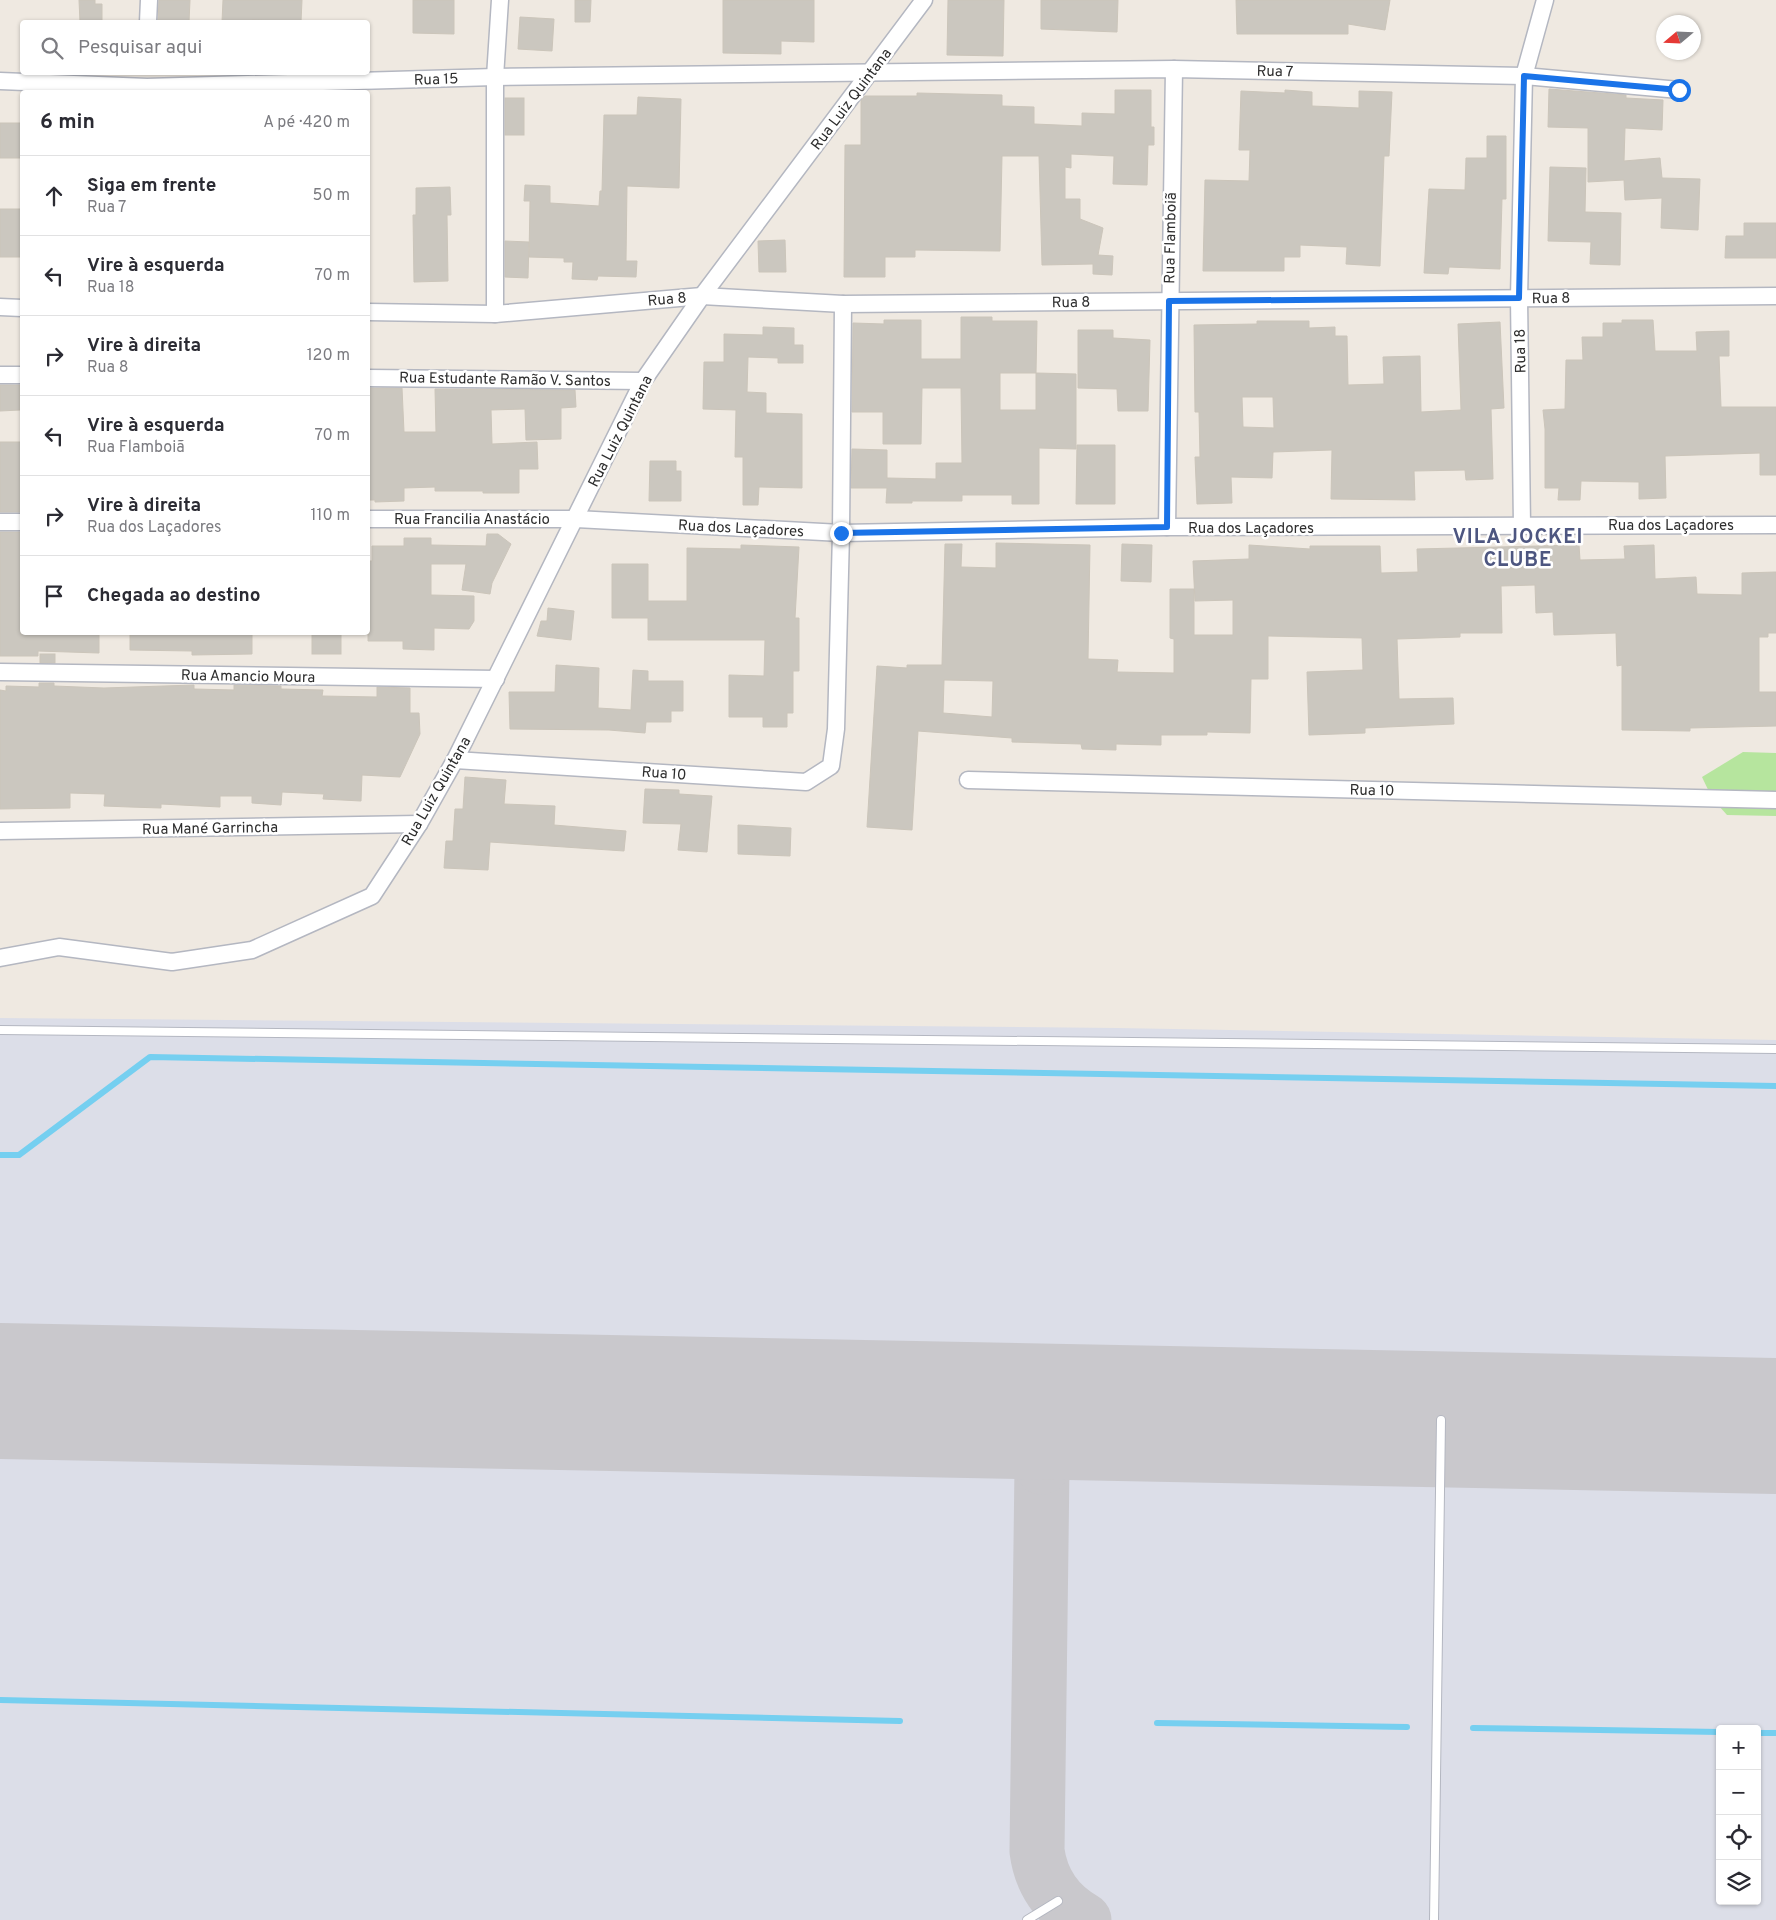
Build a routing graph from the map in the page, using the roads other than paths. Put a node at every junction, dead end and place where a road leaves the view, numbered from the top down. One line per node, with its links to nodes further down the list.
1 (149, 0): 5 (street)
2 (500, 0): 9 (street)
3 (924, 0): 7 (street, Rua Luiz Quintana)
4 (1544, 0): 8 (street, Rua 18)
5 (148, 20)
6 (1174, 69): 7 (street, Rua 7); 8 (street, Rua 7); 16 (street, Rua Flamboiã)
7 (871, 71): 9 (street, Rua 15); 13 (street, Rua Luiz Quintana)
8 (1524, 76): 12 (street, Rua 7); 15 (street, Rua 18)
9 (495, 77): 11 (street, Rua 15); 21 (street)
10 (0, 81): 11 (street, Rua 15)
11 (147, 84)
12 (1679, 90)
13 (702, 296): 17 (street, Rua 8); 21 (street, Rua 8); 25 (street, Rua Luiz Quintana)
14 (1776, 296): 15 (street, Rua 8)
15 (1519, 298): 16 (street, Rua 8); 31 (street, Rua 18)
16 (1169, 301): 17 (street, Rua 8); 32 (street, Rua Flamboiã)
17 (843, 304): 33 (street, Rua 10)
18 (0, 307): 19 (street)
19 (20, 308)
20 (370, 312): 21 (street, Rua 8)
21 (495, 314)
22 (0, 375): 23 (street)
23 (20, 375)
24 (370, 378): 25 (street, Rua Estudante Ramão V. Santos)
25 (643, 381): 27 (street, Rua Luiz Quintana)
26 (370, 519): 27 (street, Rua Francilia Anastácio)
27 (576, 519): 33 (street, Rua dos Laçadores); 35 (street, Rua Luiz Quintana)
28 (0, 522): 29 (street)
29 (20, 522)
30 (1776, 524): 31 (street, Rua dos Laçadores)
31 (1522, 526): 32 (street, Rua dos Laçadores)
32 (1167, 527): 33 (street, Rua dos Laçadores)
33 (841, 533): 36 (street, Rua 10)
34 (0, 672): 35 (street, Rua Amancio Moura)
35 (496, 679): 36 (street, Rua Luiz Quintana)
36 (455, 760): 39 (street, Rua Luiz Quintana)
37 (968, 780): 38 (street, Rua 10)
38 (1776, 800)
39 (419, 824): 40 (street, Rua Mané Garrincha); 41 (street, Rua Luiz Quintana)
40 (0, 831)
41 (0, 958)
42 (0, 1030): 43 (lane)
43 (1776, 1049)
44 (1441, 1420): 47 (lane)
45 (1058, 1901): 46 (lane)
46 (1027, 1920)
47 (1434, 1920)

